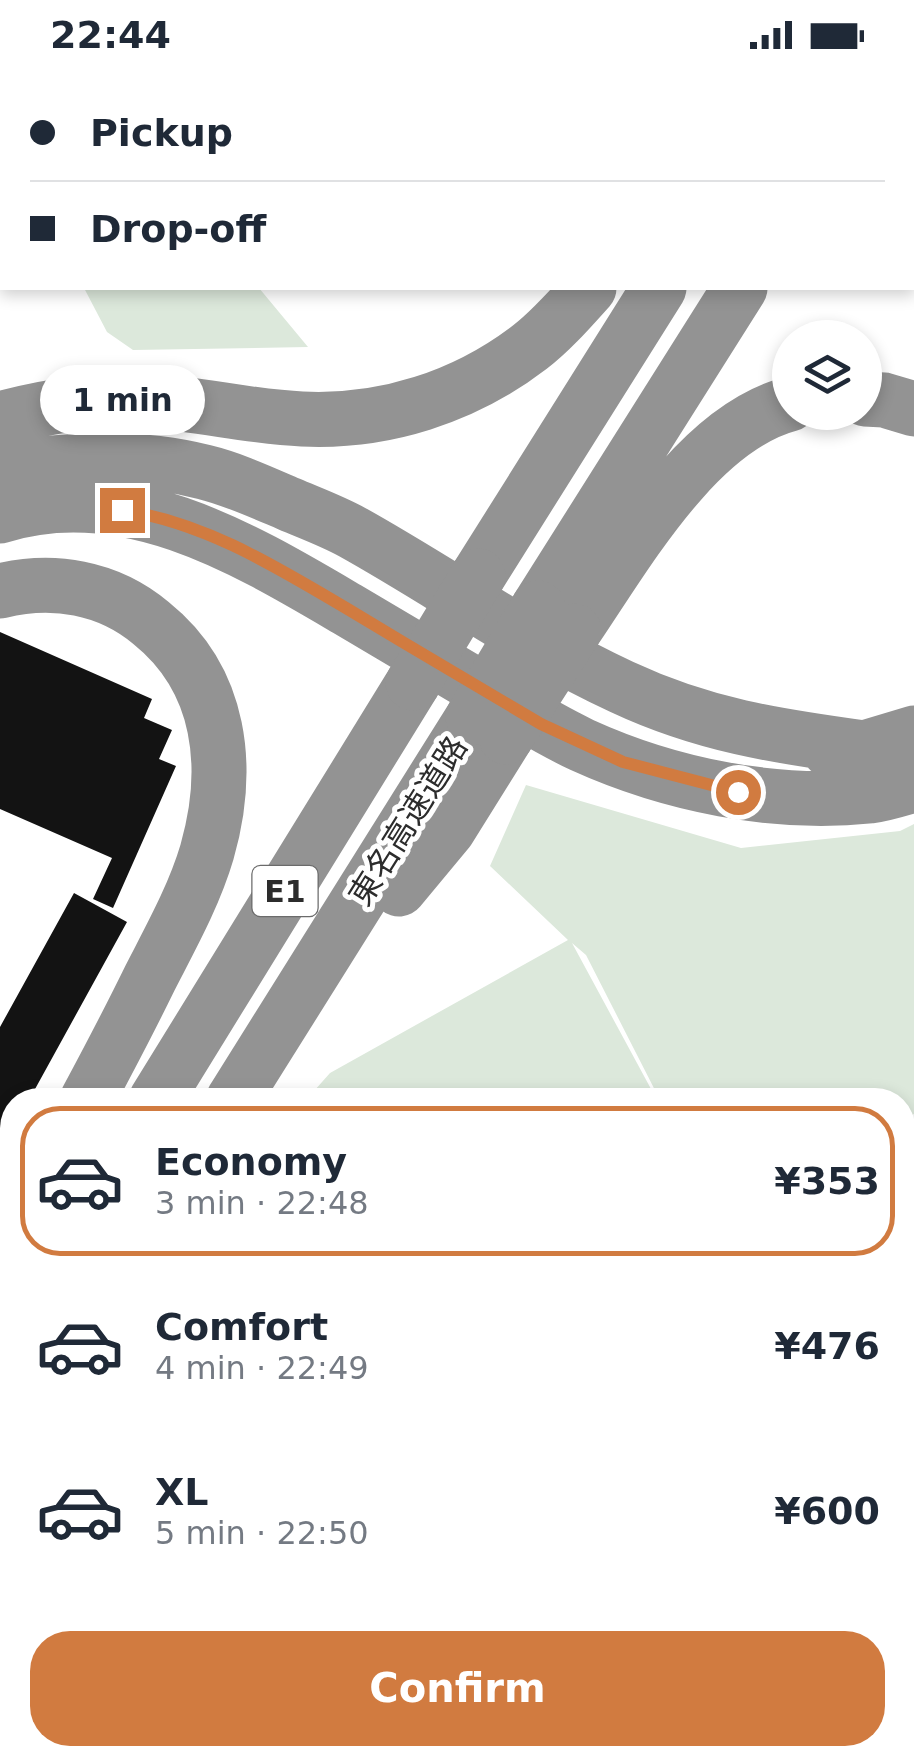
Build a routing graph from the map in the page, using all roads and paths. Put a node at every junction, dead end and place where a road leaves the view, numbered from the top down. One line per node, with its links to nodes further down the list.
1 (587, 290): 7 (highway)
2 (658, 290): 16 (highway, 東名高速道路 / E1, bridge)
3 (739, 290): 11 (highway, 東名高速道路 / E1)
4 (882, 400): 6 (highway)
5 (772, 409): 11 (highway)
6 (914, 409)
7 (0, 419)
8 (0, 470): 12 (highway)
9 (0, 516): 13 (highway)
10 (0, 590): 15 (highway)
11 (556, 620): 14 (highway, 東名高速道路 / E1, bridge)
12 (889, 741)
13 (914, 786)
14 (247, 1078)
15 (94, 1088)
16 (163, 1088)

